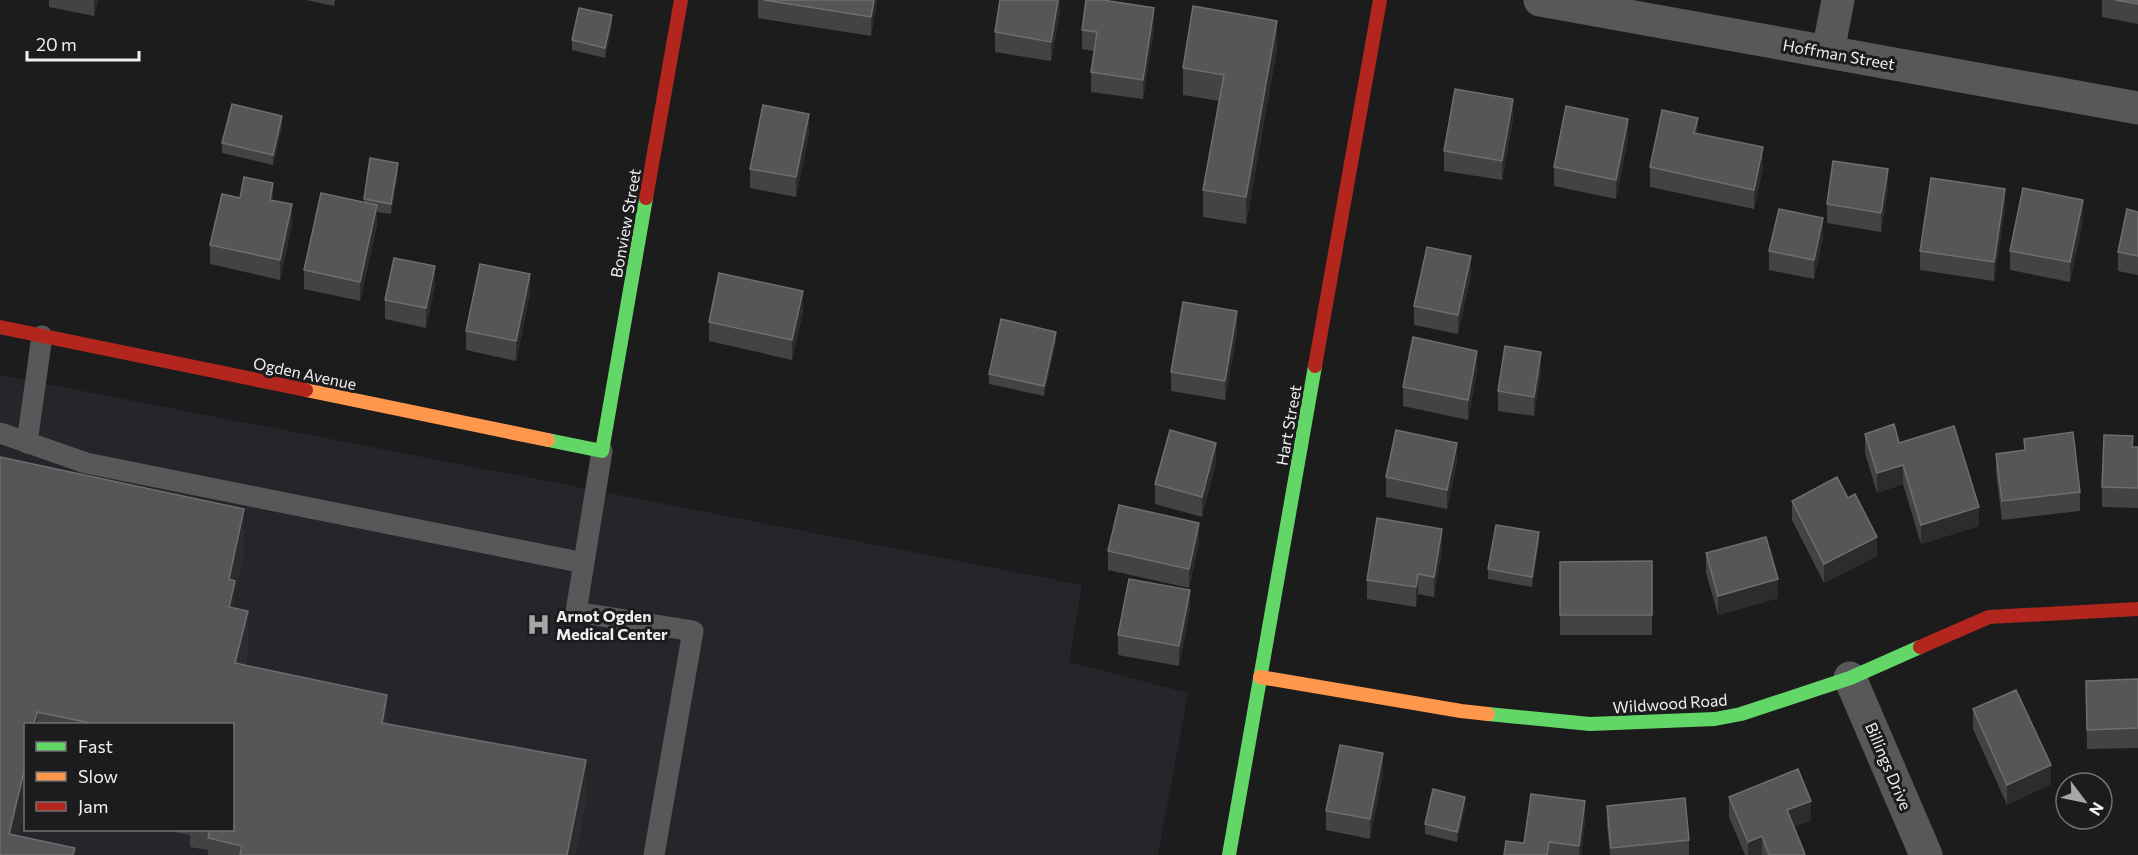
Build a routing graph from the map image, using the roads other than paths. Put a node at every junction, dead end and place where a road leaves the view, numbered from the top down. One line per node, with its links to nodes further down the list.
1 (681, 0): 11 (street, Bonview Street)
2 (1380, 0): 14 (street, Hart Street)
3 (1540, 0): 5 (street, Hoffman Street)
4 (1838, 0): 5 (street)
5 (1828, 52): 6 (street, Hoffman Street)
6 (2138, 108)
7 (0, 327): 8 (street, Ogden Avenue)
8 (42, 336): 10 (lane); 11 (street, Ogden Avenue)
9 (0, 433): 10 (lane)
10 (27, 443): 12 (lane)
11 (602, 451): 12 (lane)
12 (584, 563): 16 (lane)
13 (2138, 609): 15 (street, Wildwood Road)
14 (1260, 677): 15 (street, Wildwood Road); 17 (street, Hart Street)
15 (1850, 678): 18 (street, Billings Drive)
16 (654, 855)
17 (1229, 855)
18 (1926, 855)

